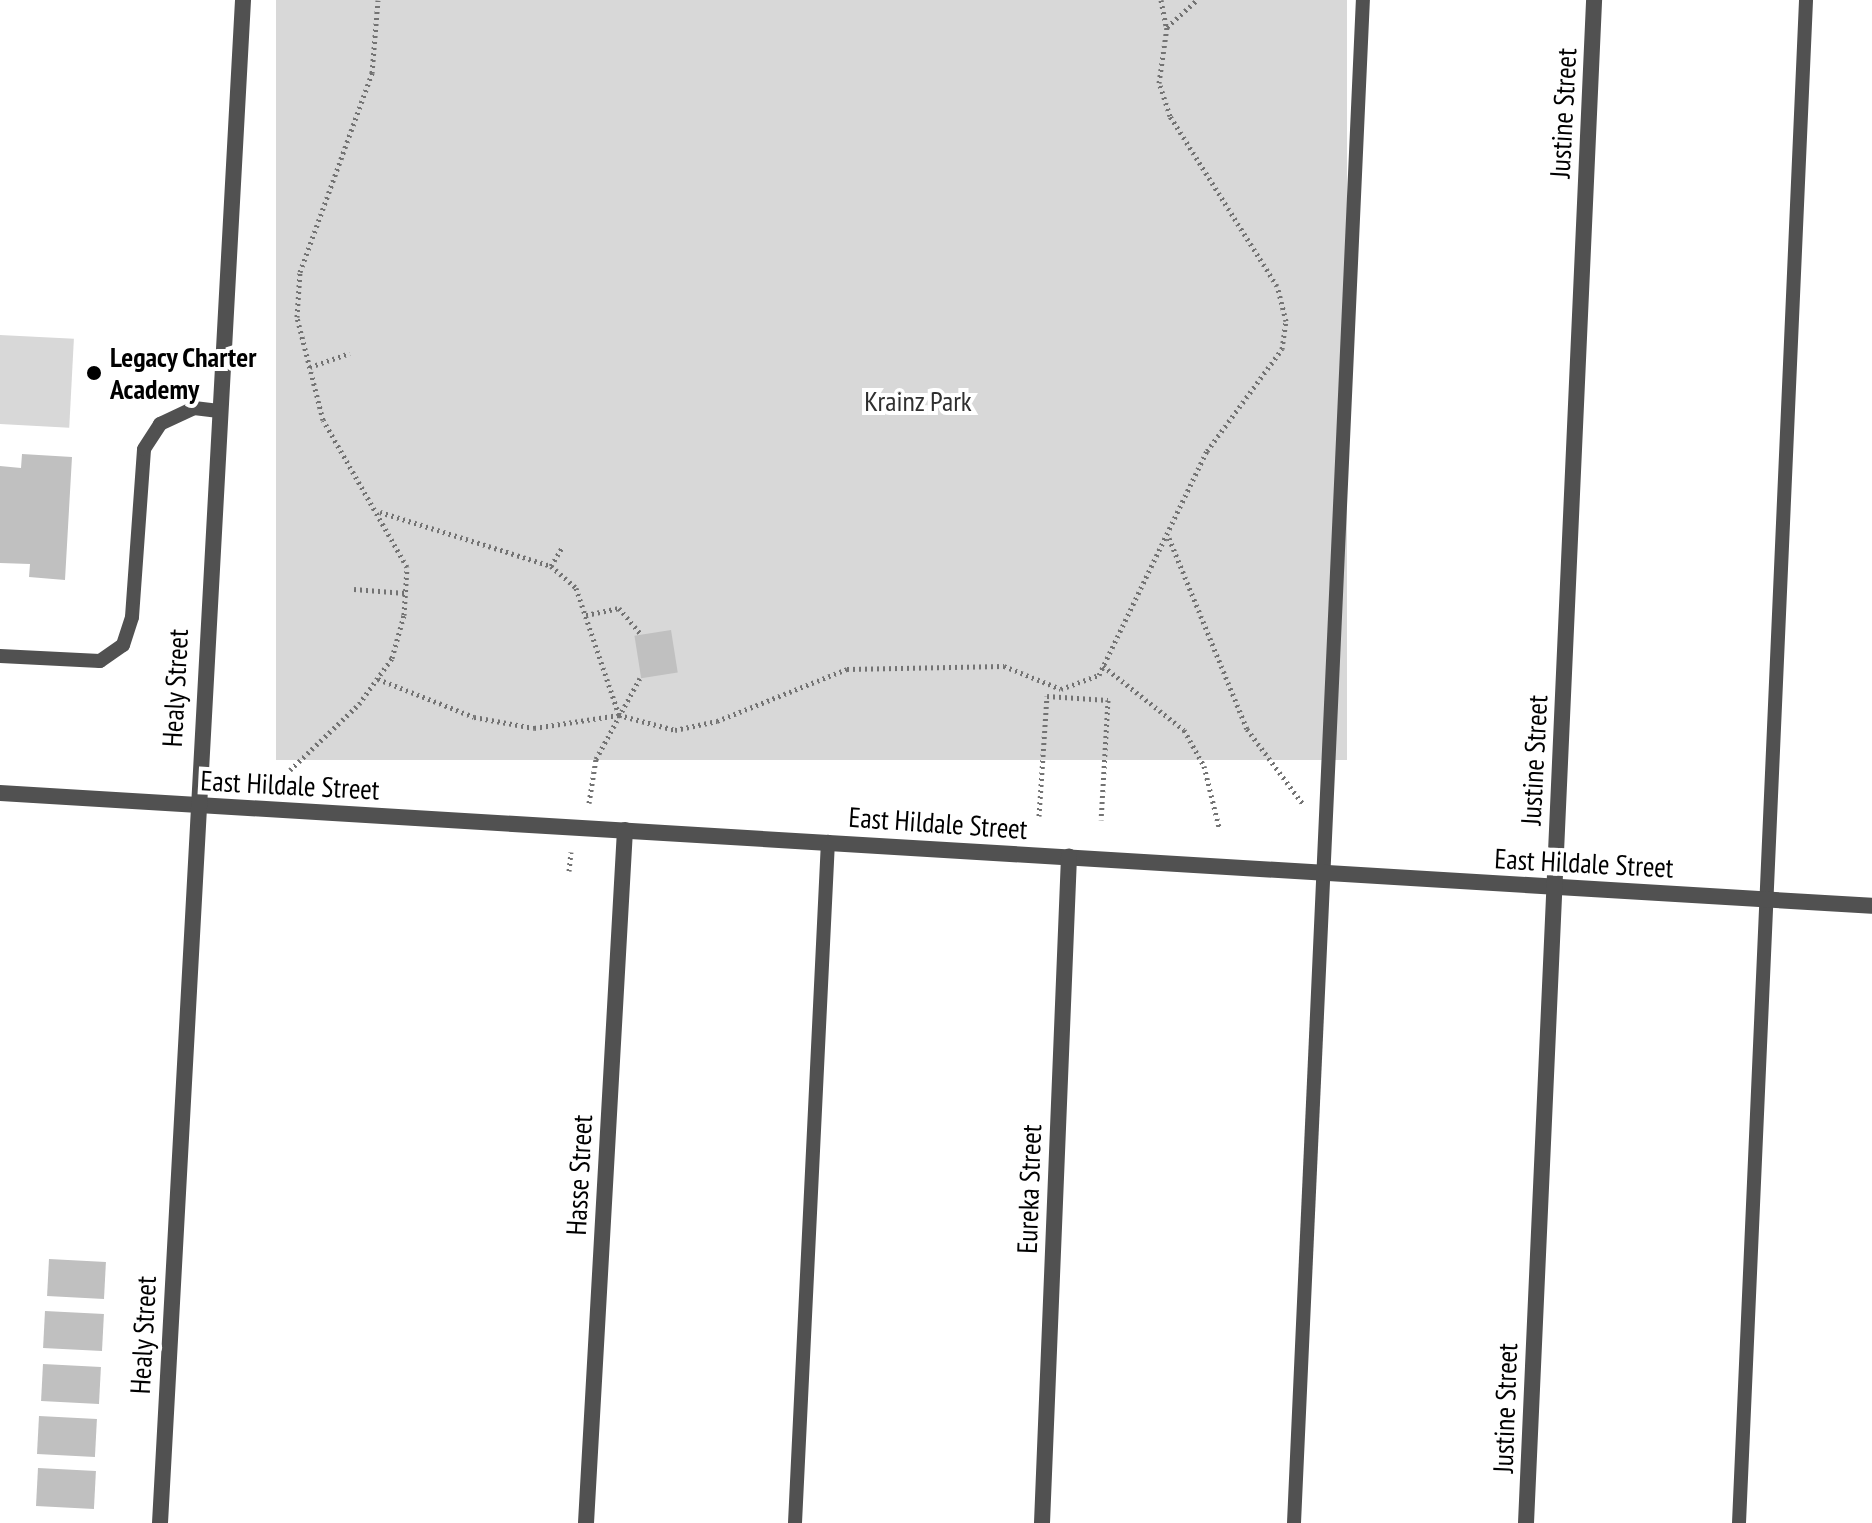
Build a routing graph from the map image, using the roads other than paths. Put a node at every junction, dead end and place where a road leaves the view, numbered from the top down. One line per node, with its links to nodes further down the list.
1 (243, 0): 5 (street, Healy Street)
2 (1363, 0): 12 (lane)
3 (1594, 0): 13 (street, Justine Street)
4 (1806, 0): 14 (lane)
5 (217, 411): 6 (lane); 8 (street, Healy Street)
6 (0, 656)
7 (0, 793): 8 (street, East Hildale Street)
8 (195, 807): 9 (street, East Hildale Street); 16 (street, Healy Street)
9 (625, 830): 10 (street, East Hildale Street); 17 (street, Hasse Street)
10 (828, 842): 11 (street, East Hildale Street); 18 (lane)
11 (1069, 857): 12 (street, East Hildale Street); 19 (street, Eureka Street)
12 (1324, 873): 13 (street, East Hildale Street); 20 (lane)
13 (1554, 888): 14 (street, East Hildale Street); 21 (street, Justine Street)
14 (1769, 901): 15 (street, East Hildale Street); 22 (lane)
15 (1872, 906)
16 (160, 1523)
17 (586, 1523)
18 (795, 1523)
19 (1042, 1523)
20 (1294, 1523)
21 (1526, 1523)
22 (1739, 1523)

